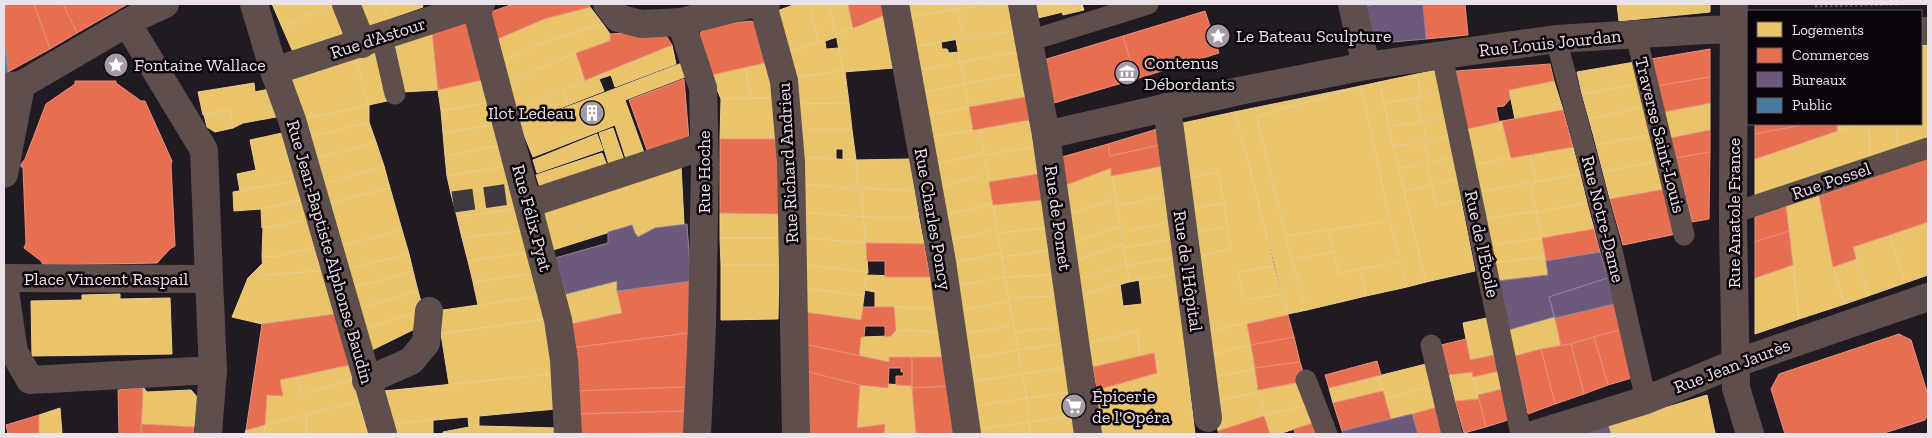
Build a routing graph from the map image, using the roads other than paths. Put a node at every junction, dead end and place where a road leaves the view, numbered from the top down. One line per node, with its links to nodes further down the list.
1 (165, 4): 11 (street)
2 (254, 4): 20 (street, Rue Jean-Baptiste Alphonse Baudin)
3 (346, 4): 16 (street)
4 (478, 4): 16 (street, Rue d'Astour); 28 (street, Rue Félix Pyat)
5 (608, 4): 13 (street)
6 (758, 4): 13 (street); 47 (street, Rue Richard Andrieu)
7 (895, 4): 48 (street, Rue Charles Poncy)
8 (1022, 4): 17 (street, Rue de Pomet)
9 (1148, 4): 17 (street)
10 (1352, 4): 19 (street)
11 (133, 14): 21 (street); 32 (street, Place Vincent Raspail)
12 (1739, 21): 14 (street, Rue Louis Jourdan); 29 (street, Rue Anatole France)
13 (681, 22): 25 (street, Rue Hoche)
14 (1636, 35): 15 (street, Rue Louis Jourdan); 30 (street, Traverse Saint-Louis)
15 (1556, 39): 18 (street, Rue Louis Jourdan); 41 (street, Rue Notre-Dame)
16 (372, 40): 20 (street, Rue d'Astour); 22 (street)
17 (1030, 41): 24 (street, Rue de Pomet)
18 (1442, 55): 19 (street, Rue Louis Jourdan); 52 (street, Rue de l'Étoile)
19 (1366, 66): 23 (street, Rue Louis Jourdan)
20 (274, 71): 40 (street, Rue Jean-Baptiste Alphonse Baudin)
21 (12, 86): 27 (street)
22 (395, 94)
23 (1167, 107): 24 (street, Rue Louis Jourdan); 42 (street, Rue de l'Hôpital)
24 (1046, 135): 49 (street, Rue de Pomet)
25 (704, 146): 28 (street); 46 (street, Rue Hoche)
26 (1928, 148): 29 (street, Rue Possel)
27 (4, 174)
28 (528, 204): 45 (street, Rue Félix Pyat)
29 (1734, 213): 37 (street, Rue Anatole France)
30 (1684, 235)
31 (4, 278): 32 (street, Place Vincent Raspail)
32 (209, 279): 38 (street, Place Vincent Raspail)
33 (4, 284): 38 (street, Place Vincent Raspail)
34 (1928, 297): 37 (street, Rue Jean Jaurès)
35 (430, 312): 40 (street)
36 (1431, 345): 51 (street)
37 (1736, 363): 41 (street, Rue Jean Jaurès); 54 (street, Rue Anatole France)
38 (214, 370): 43 (street, Place Vincent Raspail)
39 (1306, 380): 50 (street)
40 (366, 381): 44 (street, Rue Jean-Baptiste Alphonse Baudin)
41 (1646, 400): 53 (street, Rue Jean Jaurès)
42 (1209, 426)
43 (208, 434)
44 (383, 434)
45 (568, 434)
46 (697, 434)
47 (796, 434)
48 (967, 434)
49 (1088, 434)
50 (1327, 434)
51 (1452, 434)
52 (1522, 434)
53 (1536, 434)
54 (1750, 434)

